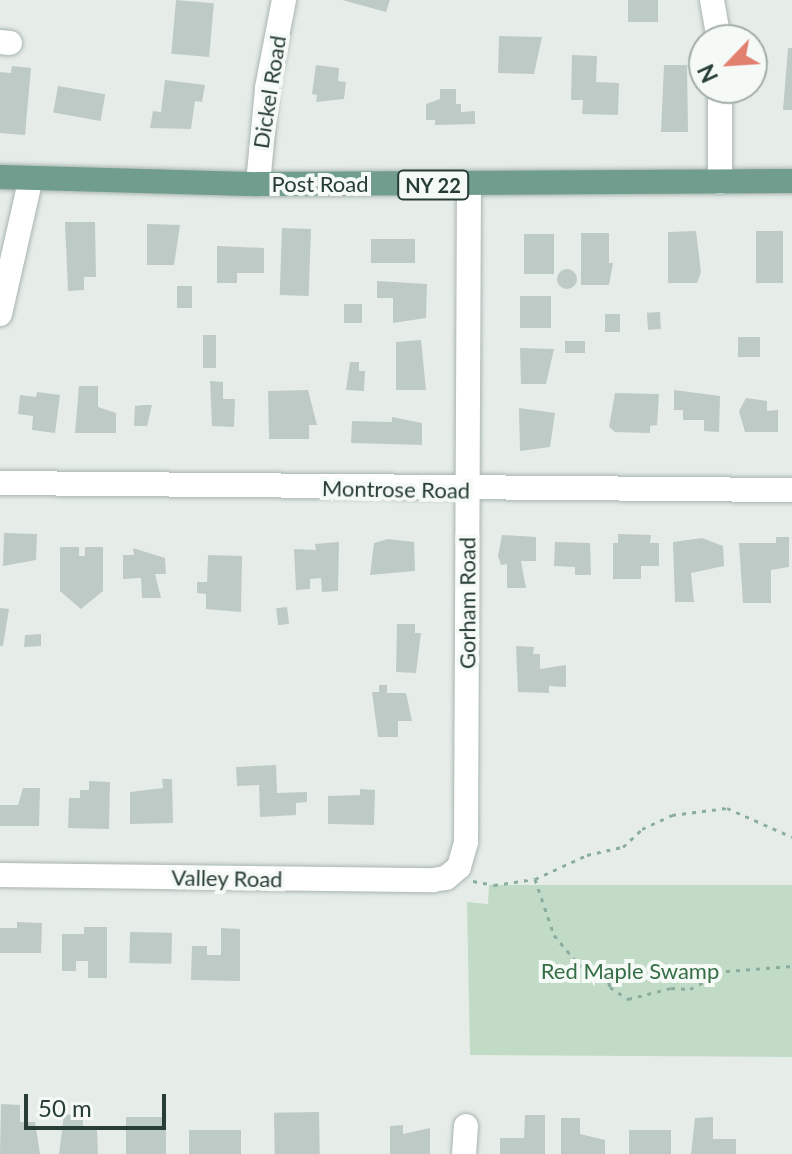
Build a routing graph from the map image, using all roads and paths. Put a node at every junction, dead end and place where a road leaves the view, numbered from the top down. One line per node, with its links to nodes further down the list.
1 (284, 0): 9 (street, Dickel Road)
2 (712, 0): 3 (street)
3 (716, 24)
4 (720, 104): 8 (street)
5 (0, 177): 6 (main road, NY 22)
6 (35, 178): 9 (main road, Post Road / NY 22); 11 (street)
7 (792, 181): 8 (main road, Post Road / NY 22)
8 (720, 182): 10 (main road, Post Road / NY 22)
9 (258, 184): 10 (main road, Post Road / NY 22)
10 (469, 185): 13 (street, Gorham Road)
11 (0, 314)
12 (0, 483): 13 (street, Montrose Road)
13 (467, 490): 14 (street, Montrose Road); 16 (street, Gorham Road)
14 (792, 490)
15 (792, 837): 18 (path)
16 (456, 870): 17 (street, Valley Road); 18 (path)
17 (0, 875)
18 (535, 879): 19 (path)
19 (792, 966)
20 (466, 1126): 21 (street)
21 (464, 1154)

